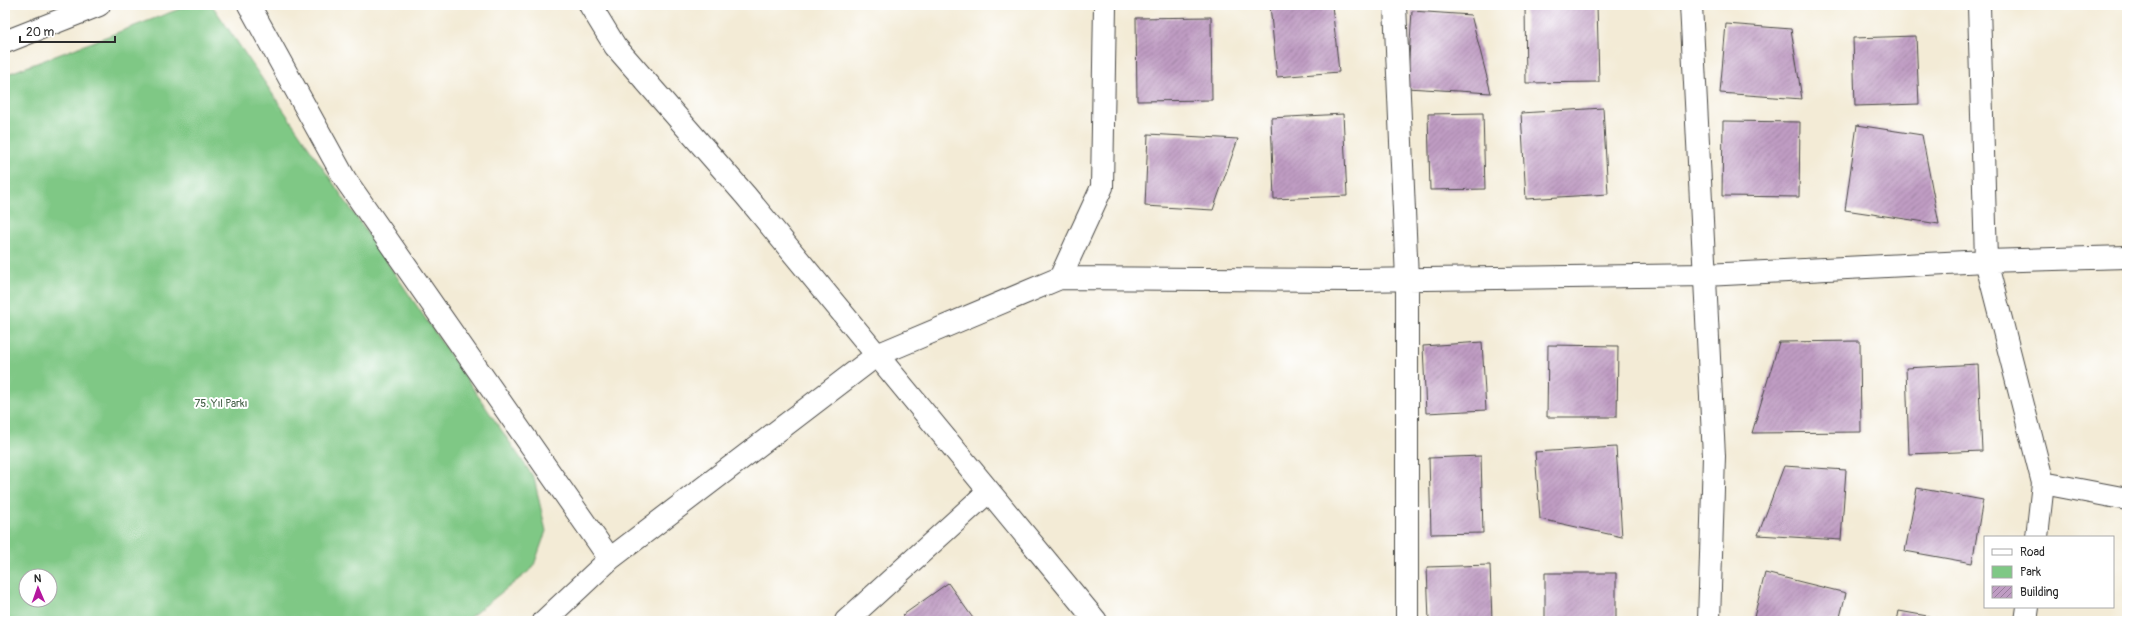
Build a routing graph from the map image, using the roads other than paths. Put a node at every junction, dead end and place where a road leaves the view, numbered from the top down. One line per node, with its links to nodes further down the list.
1 (99, 5): 8 (street)
2 (249, 5): 19 (street)
3 (1105, 5): 12 (street)
4 (1395, 5): 13 (street)
5 (1691, 5): 11 (street)
6 (1979, 5): 10 (street)
7 (594, 6): 14 (street)
8 (5, 42)
9 (2127, 257): 10 (street)
10 (1986, 261): 11 (street); 15 (street)
11 (1705, 275): 13 (street); 25 (street)
12 (1060, 278): 13 (street); 14 (street)
13 (1407, 279): 24 (street)
14 (877, 355): 16 (street); 19 (street)
15 (2043, 483): 17 (street); 18 (street)
16 (989, 491): 22 (street); 23 (street)
17 (2127, 499)
18 (2036, 536)
19 (610, 559): 21 (street)
20 (2028, 608): 26 (street)
21 (544, 621)
22 (846, 621)
23 (1096, 621)
24 (1408, 621)
25 (1709, 621)
26 (2026, 621)

